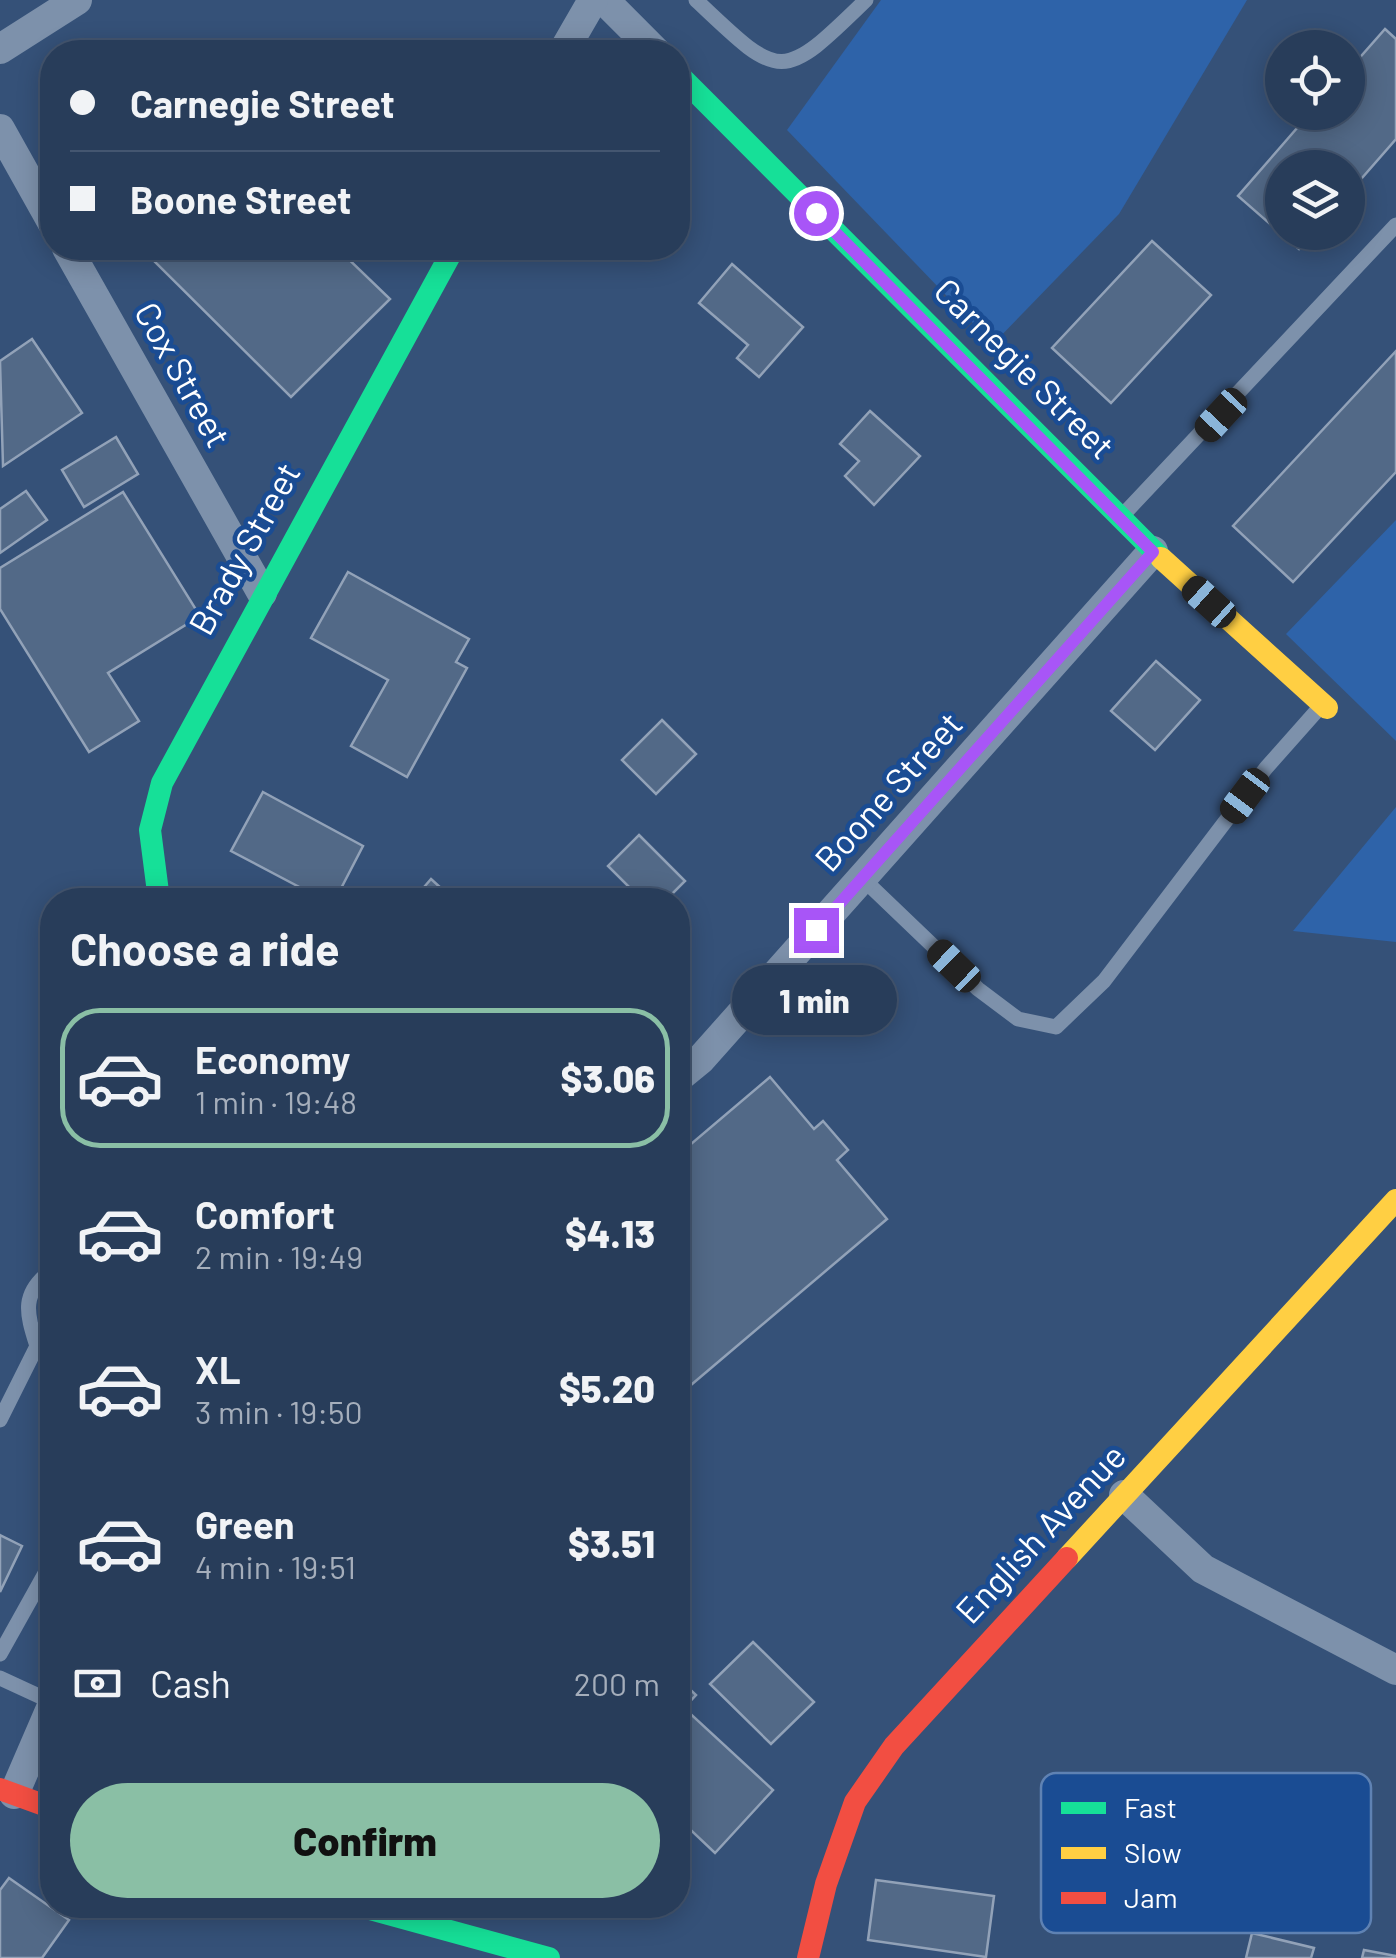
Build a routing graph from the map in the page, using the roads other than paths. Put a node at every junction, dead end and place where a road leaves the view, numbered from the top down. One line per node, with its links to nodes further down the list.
1 (76, 0): 8 (street)
2 (593, 0): 6 (street)
3 (604, 0): 7 (street)
4 (696, 0): 5 (lane)
5 (866, 0)
6 (570, 40)
7 (644, 40)
8 (0, 49)
9 (690, 86): 15 (street, Carnegie Street)
10 (0, 129): 11 (street)
11 (40, 201)
12 (1396, 225): 15 (lane)
13 (74, 260): 17 (street, Cox Street)
14 (447, 260): 17 (street, Brady Street)
15 (1120, 518): 16 (street, Carnegie Street)
16 (1153, 552): 18 (street, Carnegie Street); 19 (street, Boone Street)
17 (262, 592): 20 (street, Brady Street)
18 (1325, 706): 19 (lane)
19 (862, 878): 21 (street, Boone Street)
20 (157, 888)
21 (690, 1068)
22 (1396, 1200): 27 (street, English Avenue)
23 (40, 1279): 24 (lane)
24 (36, 1346): 25 (lane); 26 (lane)
25 (40, 1348)
26 (0, 1420)
27 (1124, 1495): 30 (street); 39 (street, English Avenue)
28 (40, 1582): 29 (lane)
29 (0, 1654)
30 (1396, 1670)
31 (0, 1678): 32 (lane)
32 (40, 1698)
33 (40, 1727): 34 (street)
34 (7, 1791): 35 (street)
35 (40, 1803)
36 (391, 1918): 37 (street)
37 (482, 1950): 38 (street)
38 (549, 1958)
39 (808, 1958)

